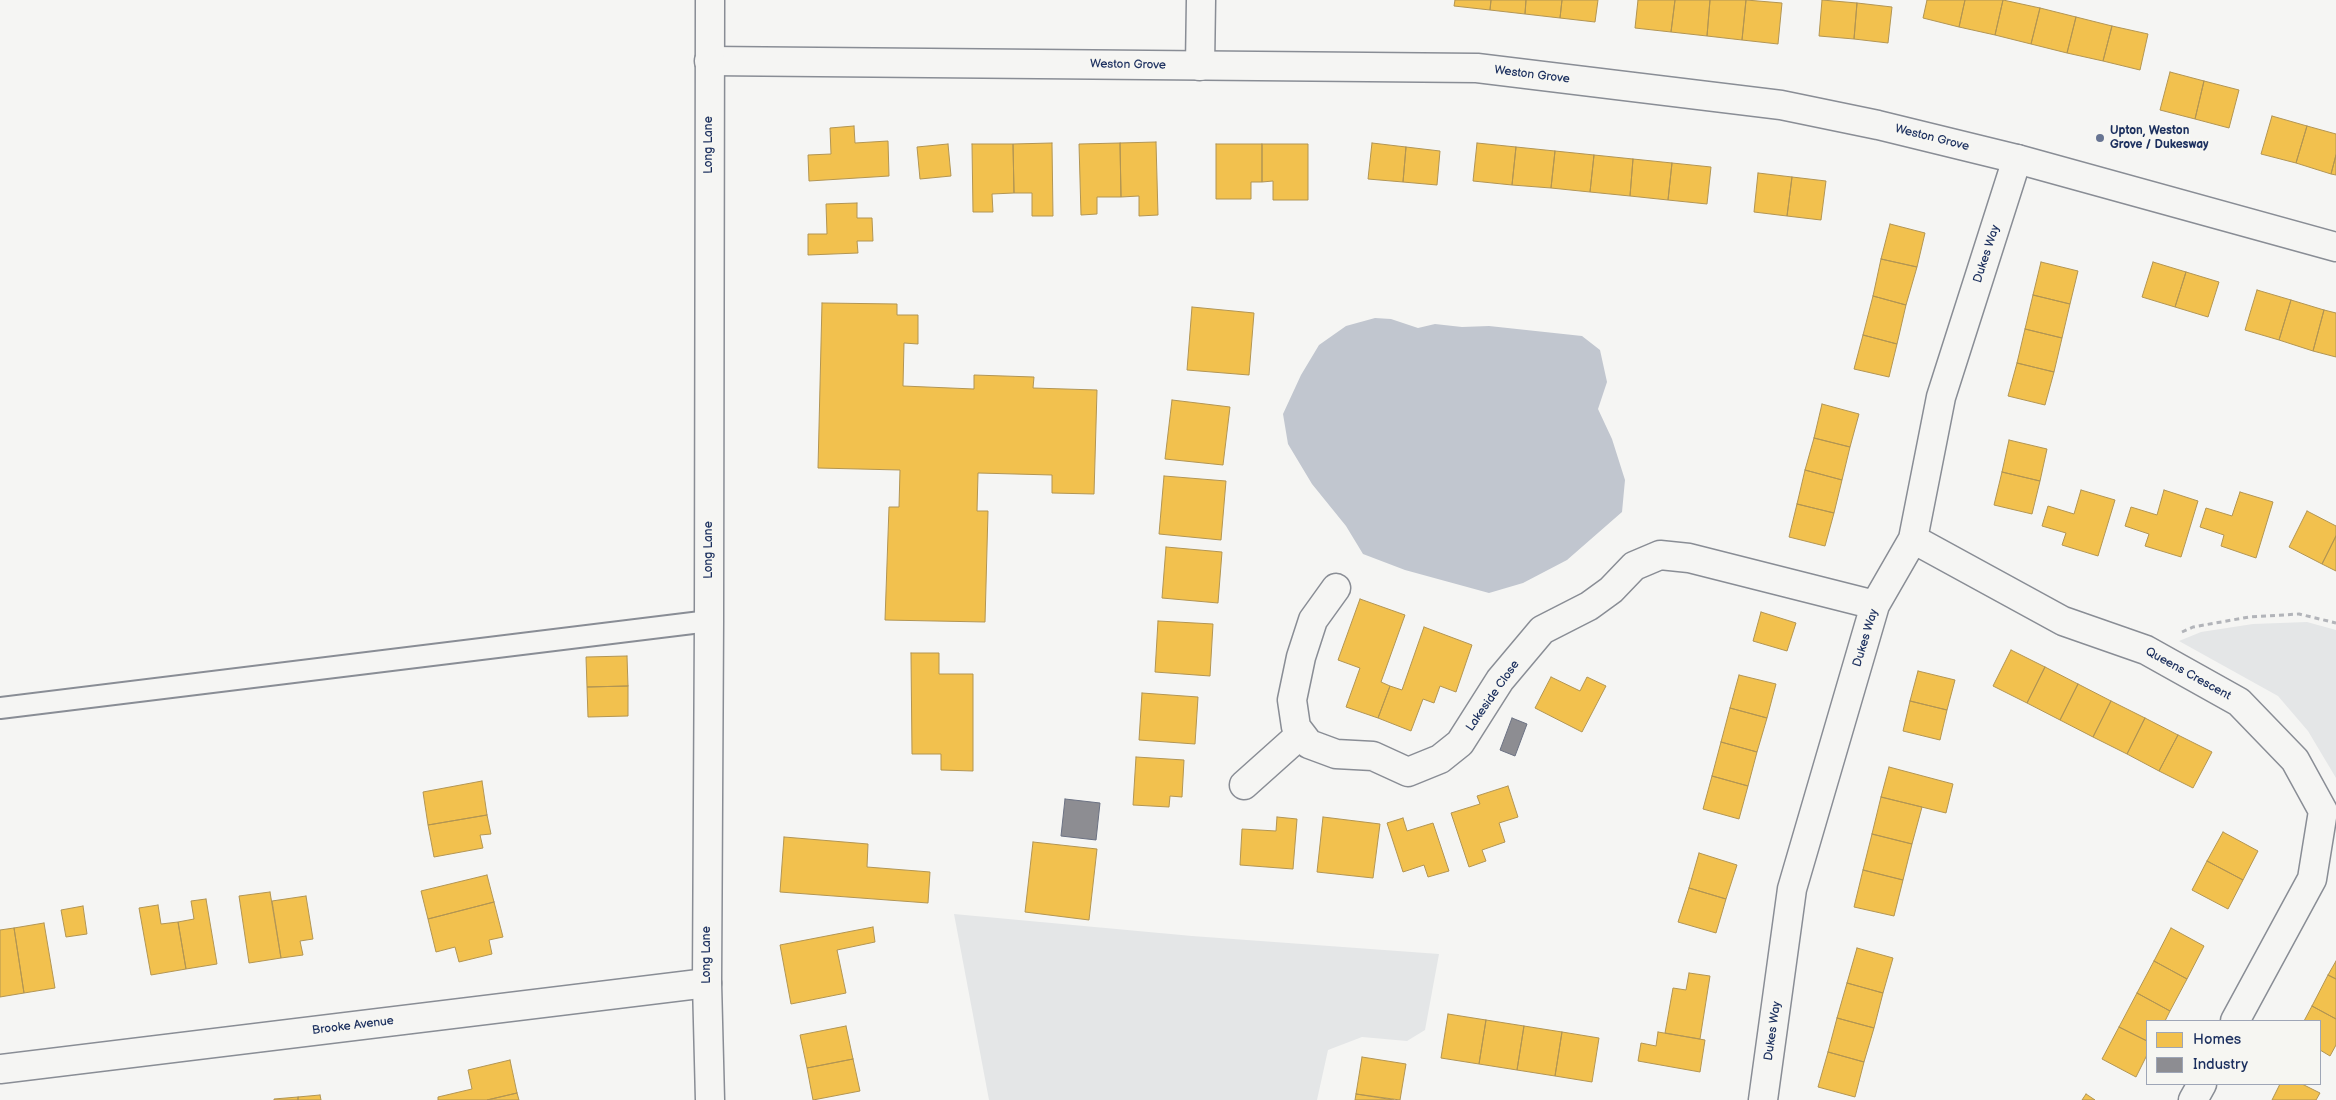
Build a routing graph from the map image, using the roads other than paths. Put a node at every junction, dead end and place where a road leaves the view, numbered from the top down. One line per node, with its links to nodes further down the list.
1 (710, 0): 3 (main road, Long Lane)
2 (1201, 0): 4 (main road)
3 (709, 61): 4 (main road, Weston Grove); 10 (main road, Long Lane)
4 (1200, 66): 5 (main road, Weston Grove)
5 (2017, 158): 6 (main road, Weston Grove); 7 (main road, Dukes Way)
6 (2336, 247)
7 (1912, 539): 9 (main road, Dukes Way); 15 (main road, Queens Crescent)
8 (1336, 588): 12 (main road)
9 (1875, 605): 12 (main road, Lakeside Close); 19 (main road, Dukes Way)
10 (710, 622): 11 (lane); 14 (main road, Long Lane)
11 (0, 708)
12 (1301, 734): 13 (main road)
13 (1244, 785)
14 (707, 983): 16 (main road, Brooke Avenue); 18 (main road, Long Lane)
15 (2236, 1020)
16 (0, 1069)
17 (2201, 1085): 20 (main road)
18 (710, 1100)
19 (1763, 1100)
20 (2193, 1100)

